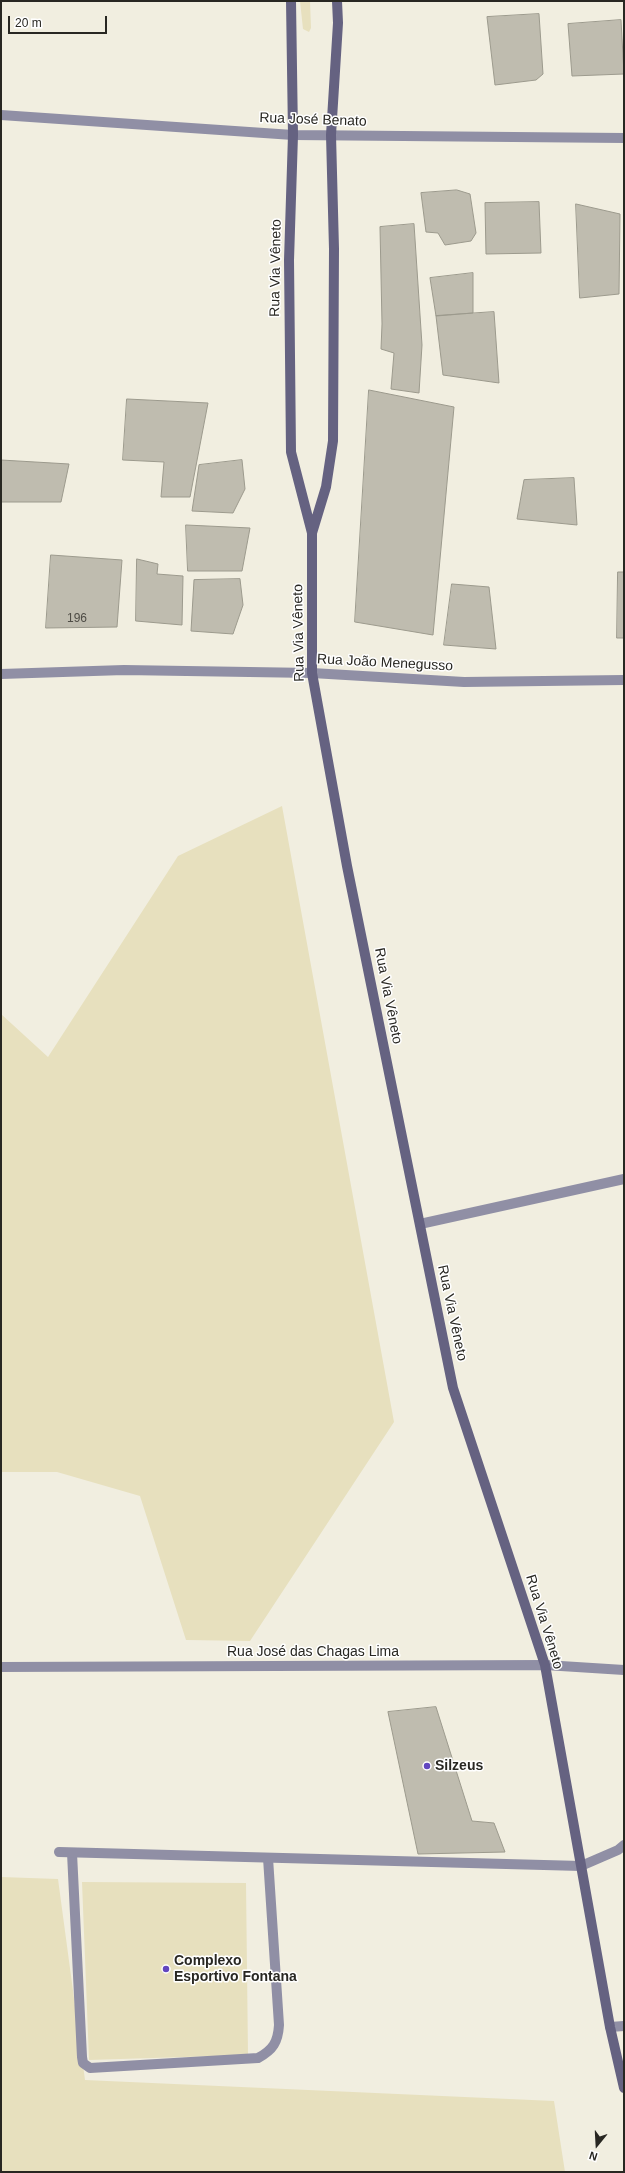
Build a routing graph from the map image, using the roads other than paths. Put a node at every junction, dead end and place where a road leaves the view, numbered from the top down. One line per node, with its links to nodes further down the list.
1 (292, 1): 4 (main road, Rua Via Vêneto)
2 (337, 1): 5 (main road, Rua Via Vêneto)
3 (1, 115): 4 (street, Rua José Benato)
4 (293, 135): 5 (street, Rua José Benato); 7 (main road, Rua Via Vêneto)
5 (332, 135): 6 (street, Rua José Benato); 7 (main road, Rua Via Vêneto)
6 (624, 138)
7 (312, 533): 8 (main road, Rua Via Vêneto)
8 (312, 673): 9 (street, Rua João Menegusso); 10 (street, Rua João Menegusso); 12 (main road, Rua Via Vêneto)
9 (1, 674)
10 (624, 680)
11 (624, 1179): 12 (street)
12 (420, 1224): 13 (main road, Rua Via Vêneto)
13 (545, 1665): 14 (street, Rua José das Chagas Lima); 15 (street, Rua José das Chagas Lima); 20 (main road, Rua Via Vêneto)
14 (1, 1667)
15 (624, 1670)
16 (624, 1844): 20 (street)
17 (59, 1852): 18 (street)
18 (72, 1852): 19 (street); 19 (street)
19 (268, 1858): 20 (street)
20 (581, 1866): 22 (main road, Rua Via Vêneto)
21 (624, 2026): 22 (street)
22 (610, 2027): 23 (main road, Rua Via Vêneto)
23 (624, 2088)

